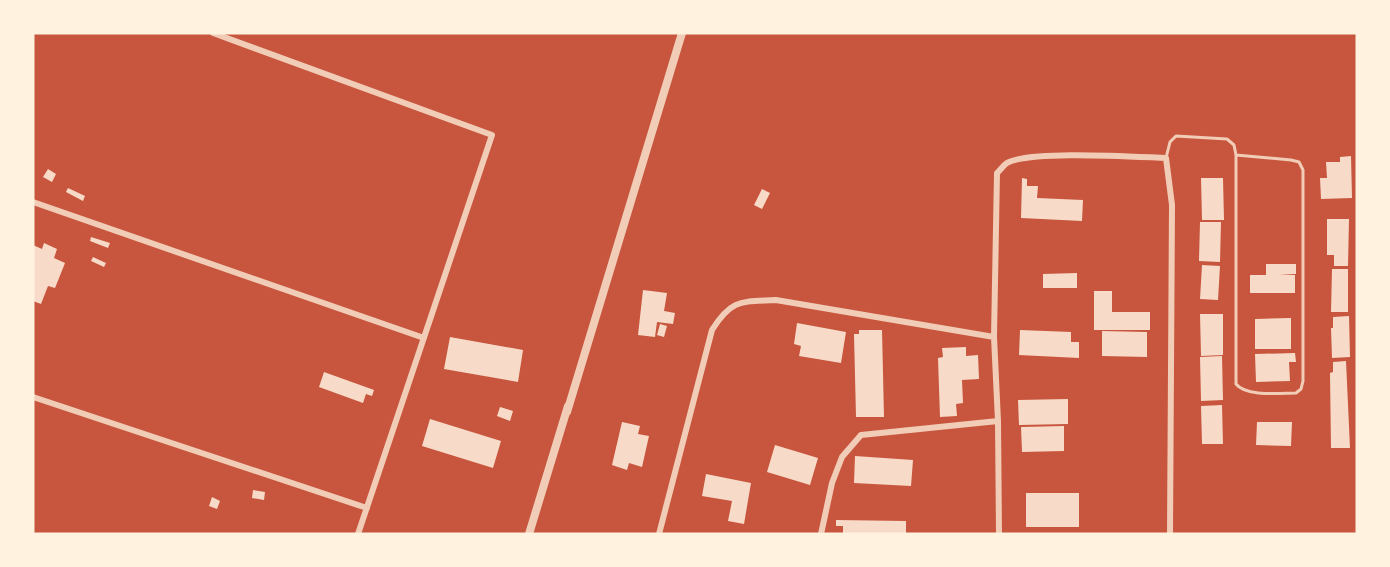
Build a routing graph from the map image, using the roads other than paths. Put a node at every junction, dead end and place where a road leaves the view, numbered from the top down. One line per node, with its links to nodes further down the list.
1 (213, 33): 8 (street)
2 (682, 33): 10 (street)
3 (1236, 155): 3 (lane); 4 (lane)
4 (1166, 158): 7 (street); 18 (street)
5 (33, 202): 8 (street)
6 (603, 294): 10 (street)
7 (994, 337): 11 (street); 15 (street)
8 (424, 338): 12 (street)
9 (33, 397): 12 (street)
10 (567, 412): 14 (street)
11 (998, 421): 16 (street); 17 (street)
12 (367, 508): 13 (street)
13 (358, 534)
14 (529, 534)
15 (659, 534)
16 (821, 534)
17 (999, 534)
18 (1170, 534)

